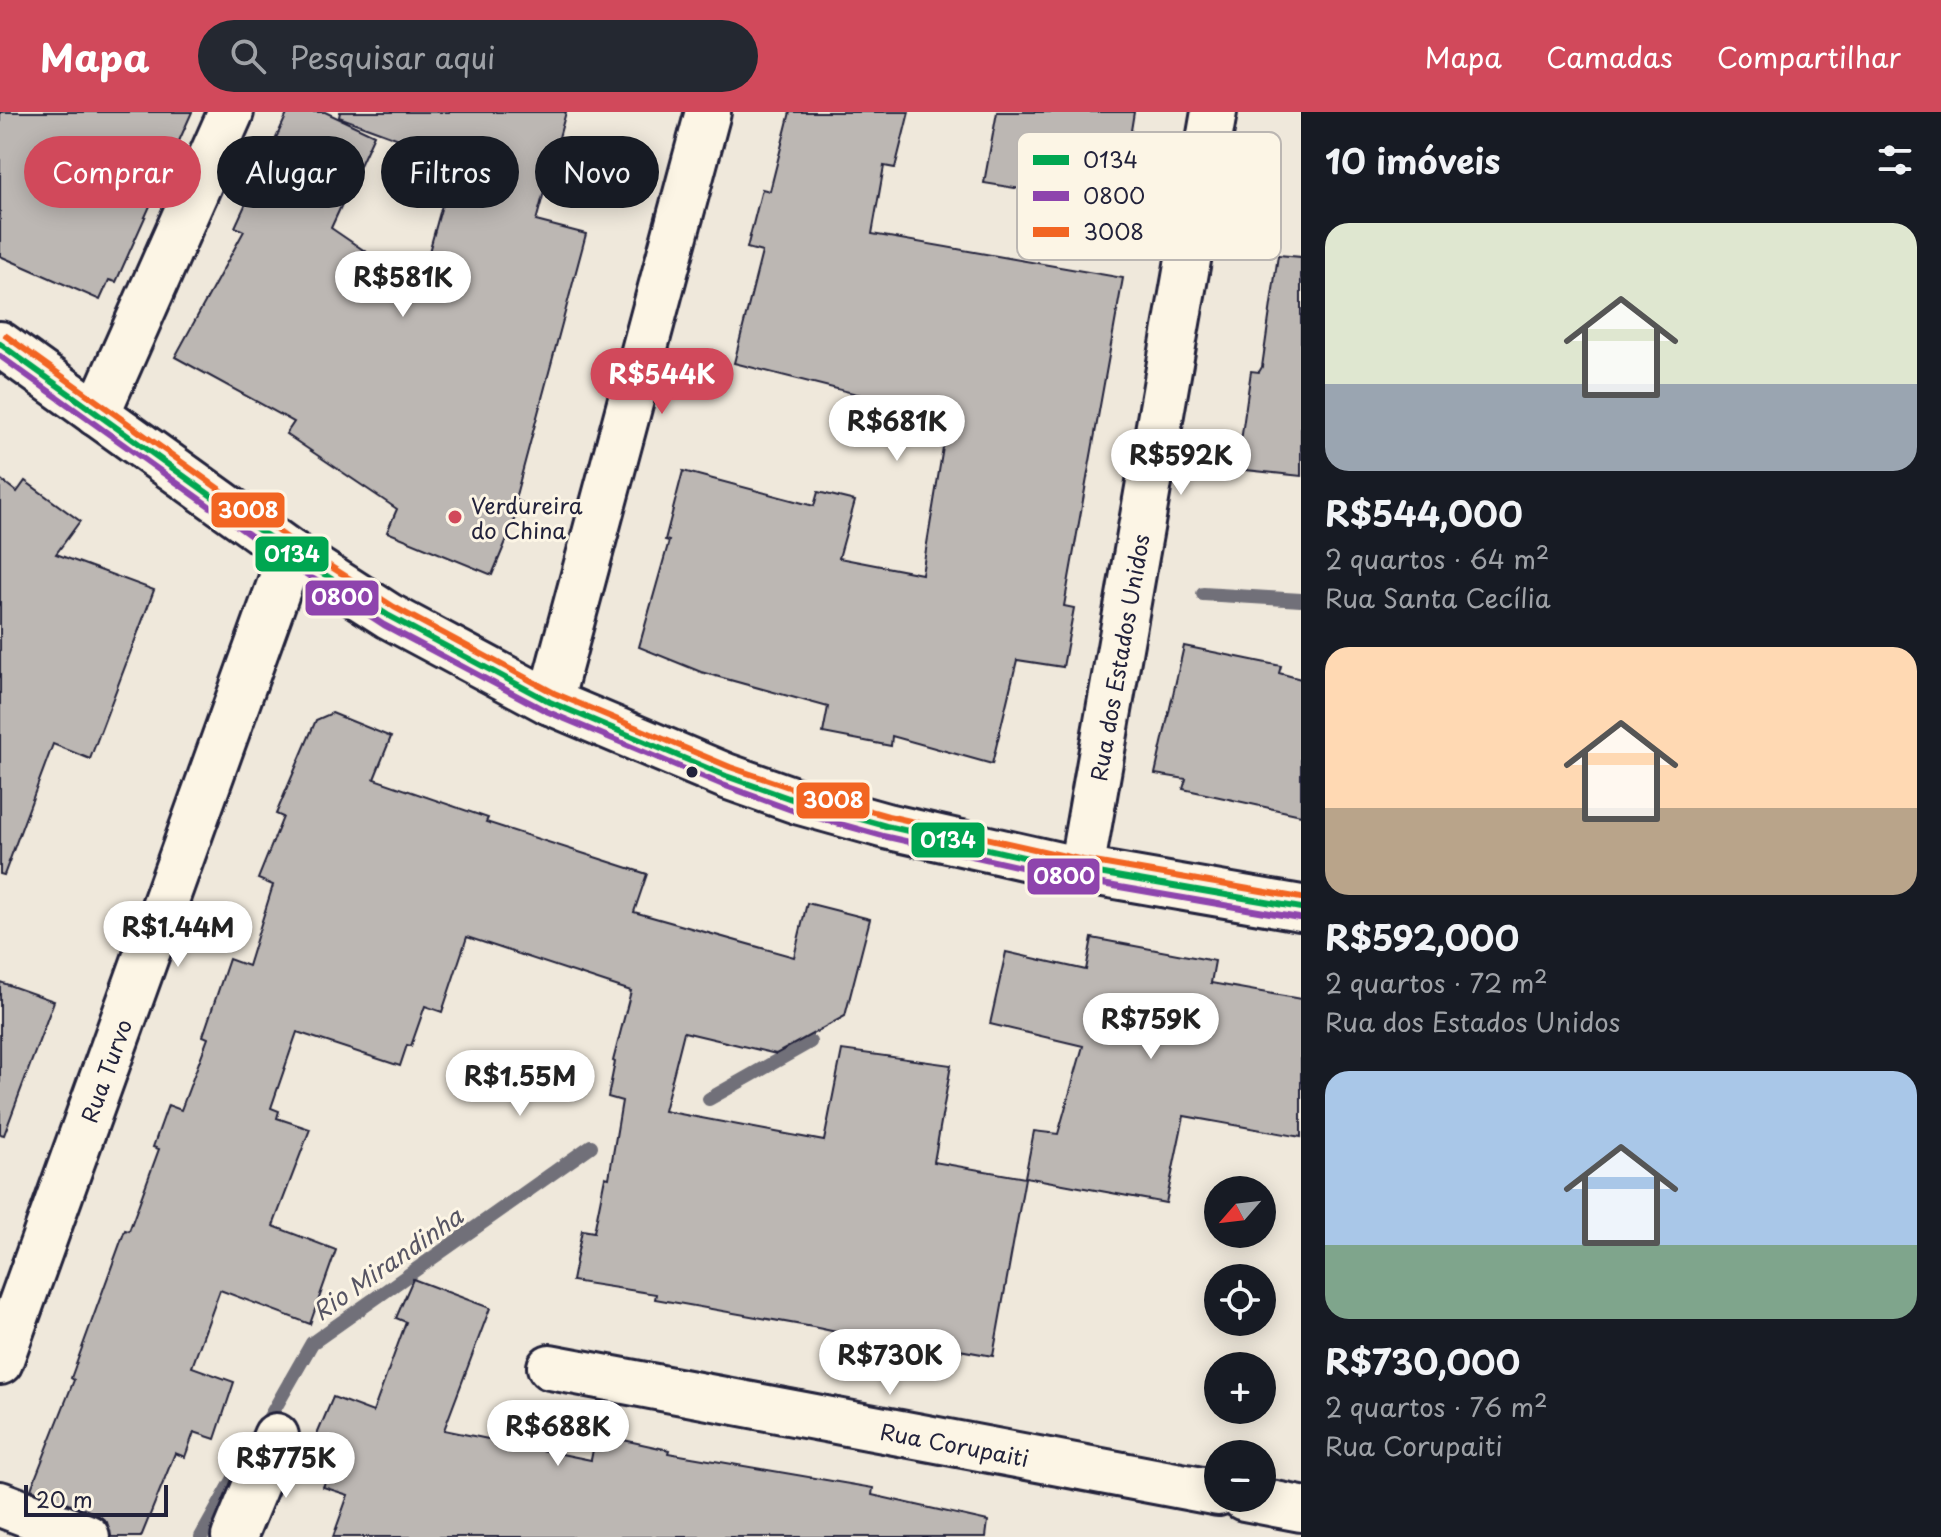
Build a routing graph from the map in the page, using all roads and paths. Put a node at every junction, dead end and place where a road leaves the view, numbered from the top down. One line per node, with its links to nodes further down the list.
1 (231, 112): 7 (street)
2 (708, 112): 9 (street)
3 (1214, 112): 4 (street, Rua dos Estados Unidos)
4 (1210, 132)
5 (1188, 260): 10 (street, Rua dos Estados Unidos)
6 (0, 344): 7 (street)
7 (97, 414): 8 (street)
8 (291, 553): 9 (street); 12 (street, Rua Turvo)
9 (550, 702): 10 (street)
10 (1081, 870): 11 (street)
11 (1301, 908)
12 (0, 1362)
13 (550, 1367): 15 (street, Rua Corupaiti)
14 (276, 1436): 20 (street)
15 (1204, 1490)
16 (0, 1504): 19 (street)
17 (1276, 1504): 18 (street)
18 (1301, 1509)
19 (87, 1537)
20 (234, 1537)

